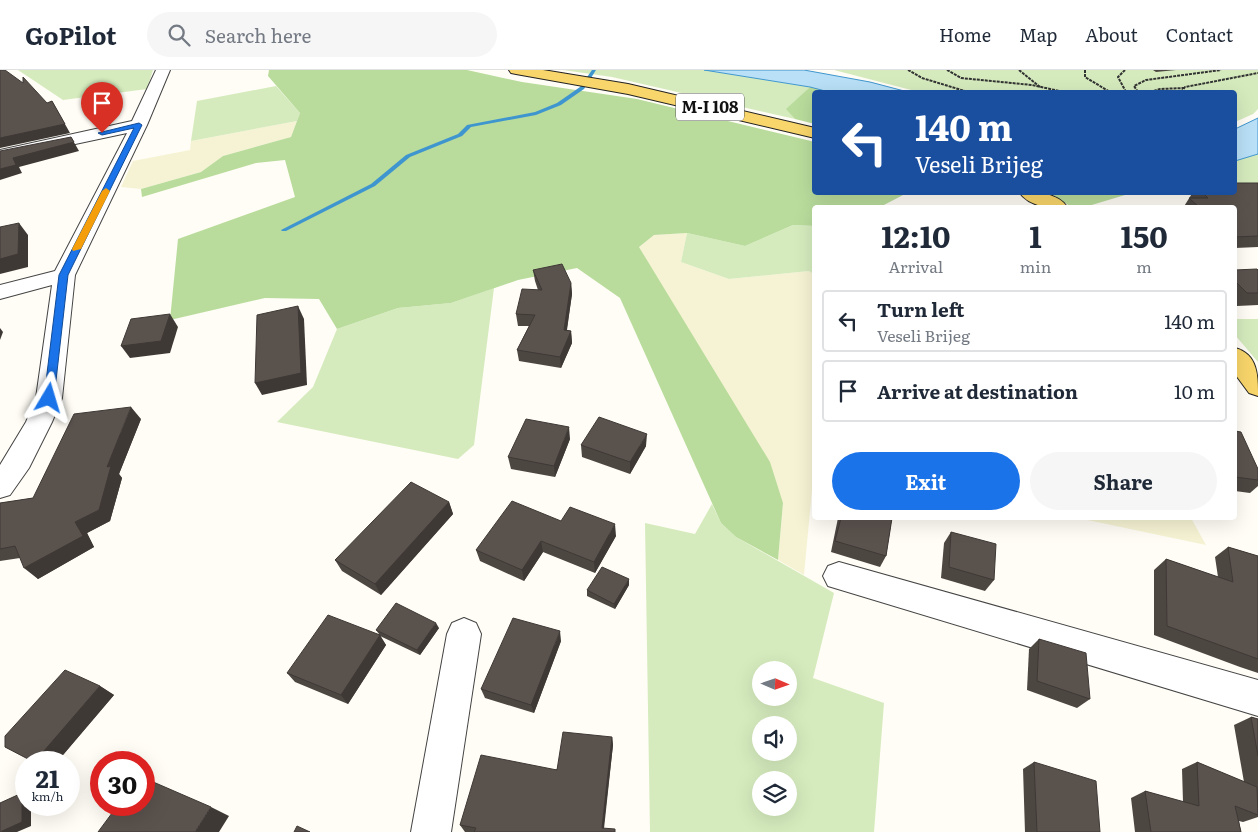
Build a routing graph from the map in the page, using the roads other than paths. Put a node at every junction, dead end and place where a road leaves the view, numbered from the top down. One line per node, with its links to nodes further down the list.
1 (163, 70): 3 (street)
2 (516, 70): 4 (main road, M-I 108)
3 (139, 125): 5 (street); 8 (street)
4 (812, 132)
5 (0, 155)
6 (1034, 195): 7 (main road)
7 (1053, 205)
8 (64, 275): 9 (street); 12 (street)
9 (0, 292)
10 (1237, 359): 11 (main road)
11 (1258, 387)
12 (0, 487)
13 (839, 576): 15 (street)
14 (464, 634): 16 (street)
15 (1258, 698)
16 (431, 832)

